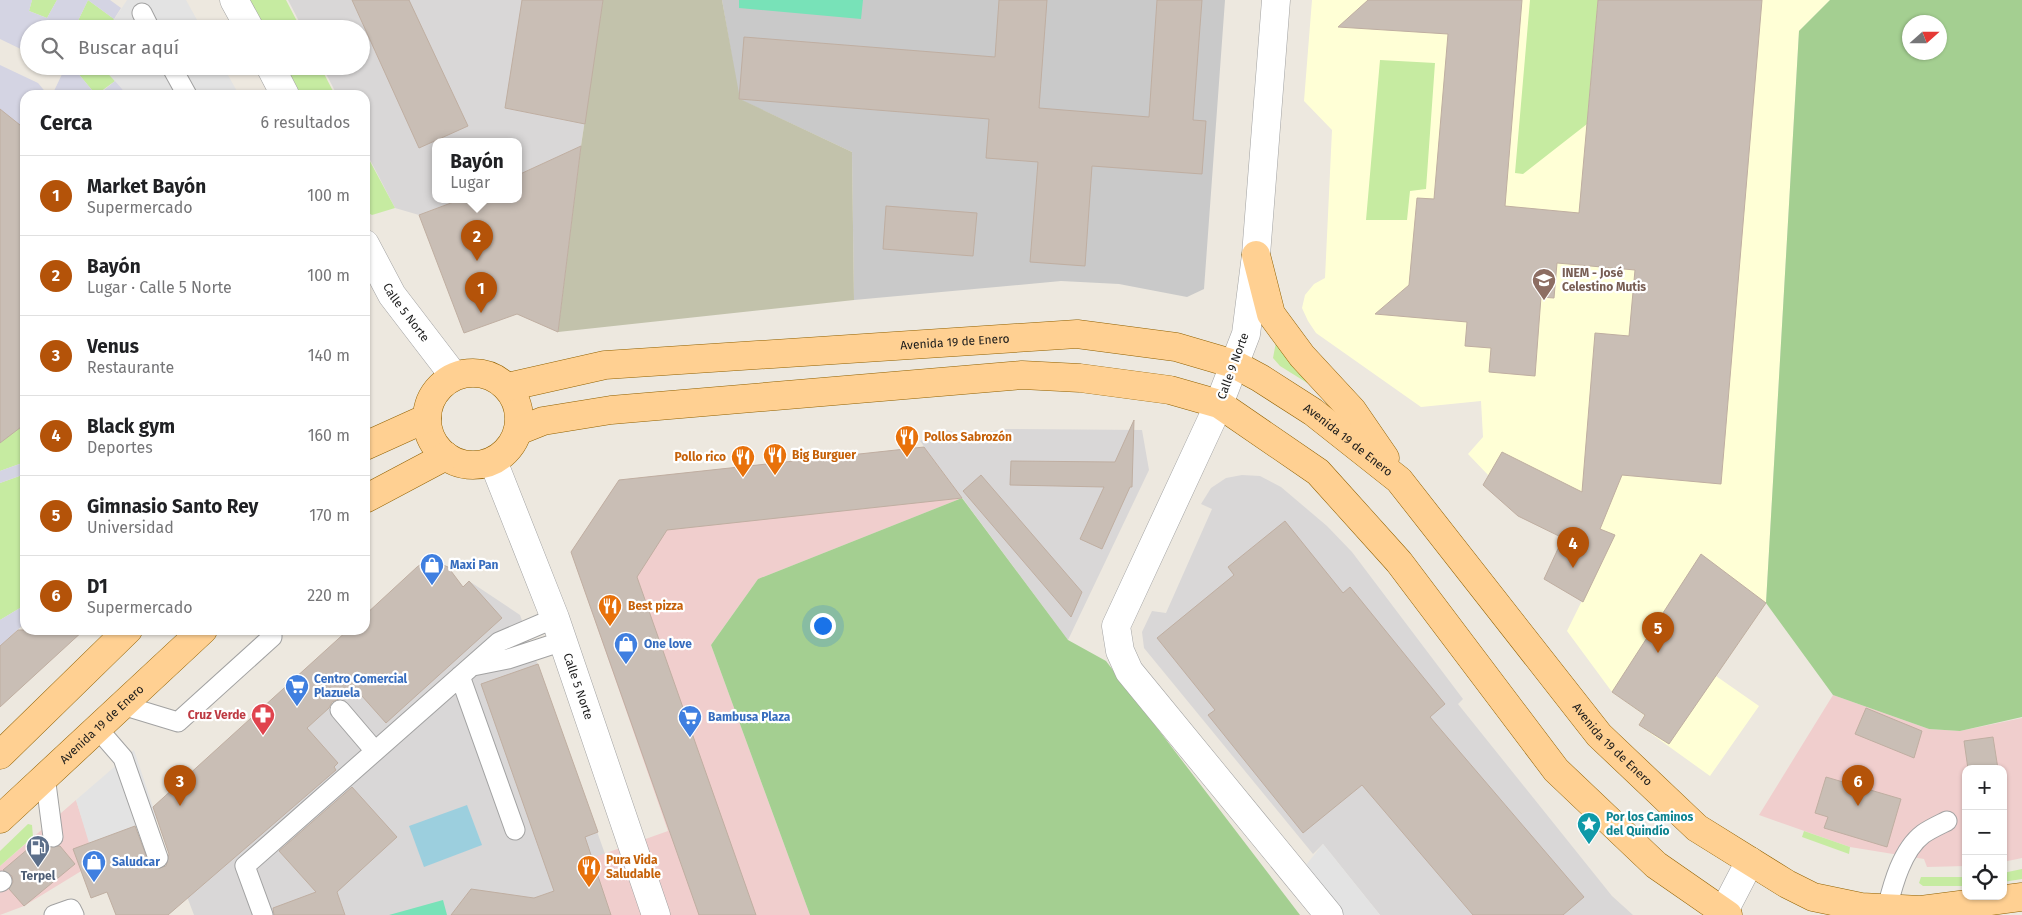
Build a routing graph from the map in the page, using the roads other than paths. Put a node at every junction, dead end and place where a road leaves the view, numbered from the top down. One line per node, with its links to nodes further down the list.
1 (234, 0): 3 (street)
2 (1276, 0): 9 (street, Calle 9 Norte)
3 (245, 20)
4 (176, 75): 6 (lane)
5 (275, 75): 7 (street)
6 (184, 90)
7 (282, 90)
8 (370, 253): 11 (street, Calle 5 Norte)
9 (1256, 255): 10 (street, Calle 9 Norte); 19 (main road)
10 (1234, 364): 12 (main road, Avenida 19 de Enero); 13 (street, Calle 9 Norte); 19 (main road, Avenida 19 de Enero)
11 (454, 376): 12 (main road); 14 (main road)
12 (507, 386): 15 (main road)
13 (1219, 404): 15 (main road); 40 (main road); 45 (street, Calle 9 Norte)
14 (427, 418): 16 (main road); 17 (main road)
15 (518, 431): 18 (main road)
16 (370, 444)
17 (446, 456): 18 (main road); 20 (main road)
18 (493, 461): 21 (street, Calle 5 Norte)
19 (1399, 480): 37 (main road, Avenida 19 de Enero)
20 (370, 496)
21 (559, 629): 25 (lane); 44 (street, Calle 5 Norte)
22 (123, 635): 30 (main road)
23 (198, 635): 26 (main road, Avenida 19 de Enero)
24 (272, 635): 26 (lane)
25 (465, 672): 29 (lane); 34 (lane)
26 (122, 705): 28 (main road, Avenida 19 de Enero)
27 (340, 710): 29 (lane)
28 (97, 728): 31 (main road, Avenida 19 de Enero); 36 (lane)
29 (375, 751): 43 (lane)
30 (0, 755)
31 (45, 776): 32 (main road, Avenida 19 de Enero); 35 (lane)
32 (0, 819)
33 (1947, 821): 39 (lane)
34 (515, 830)
35 (53, 838)
36 (158, 858)
37 (1750, 861): 39 (main road, Avenida 19 de Enero); 40 (street)
38 (2022, 897): 39 (main road, Avenida 19 de Enero)
39 (1887, 908)
40 (1724, 914)
41 (54, 915): 42 (lane)
42 (74, 915)
43 (263, 915)
44 (656, 915)
45 (1330, 915)

